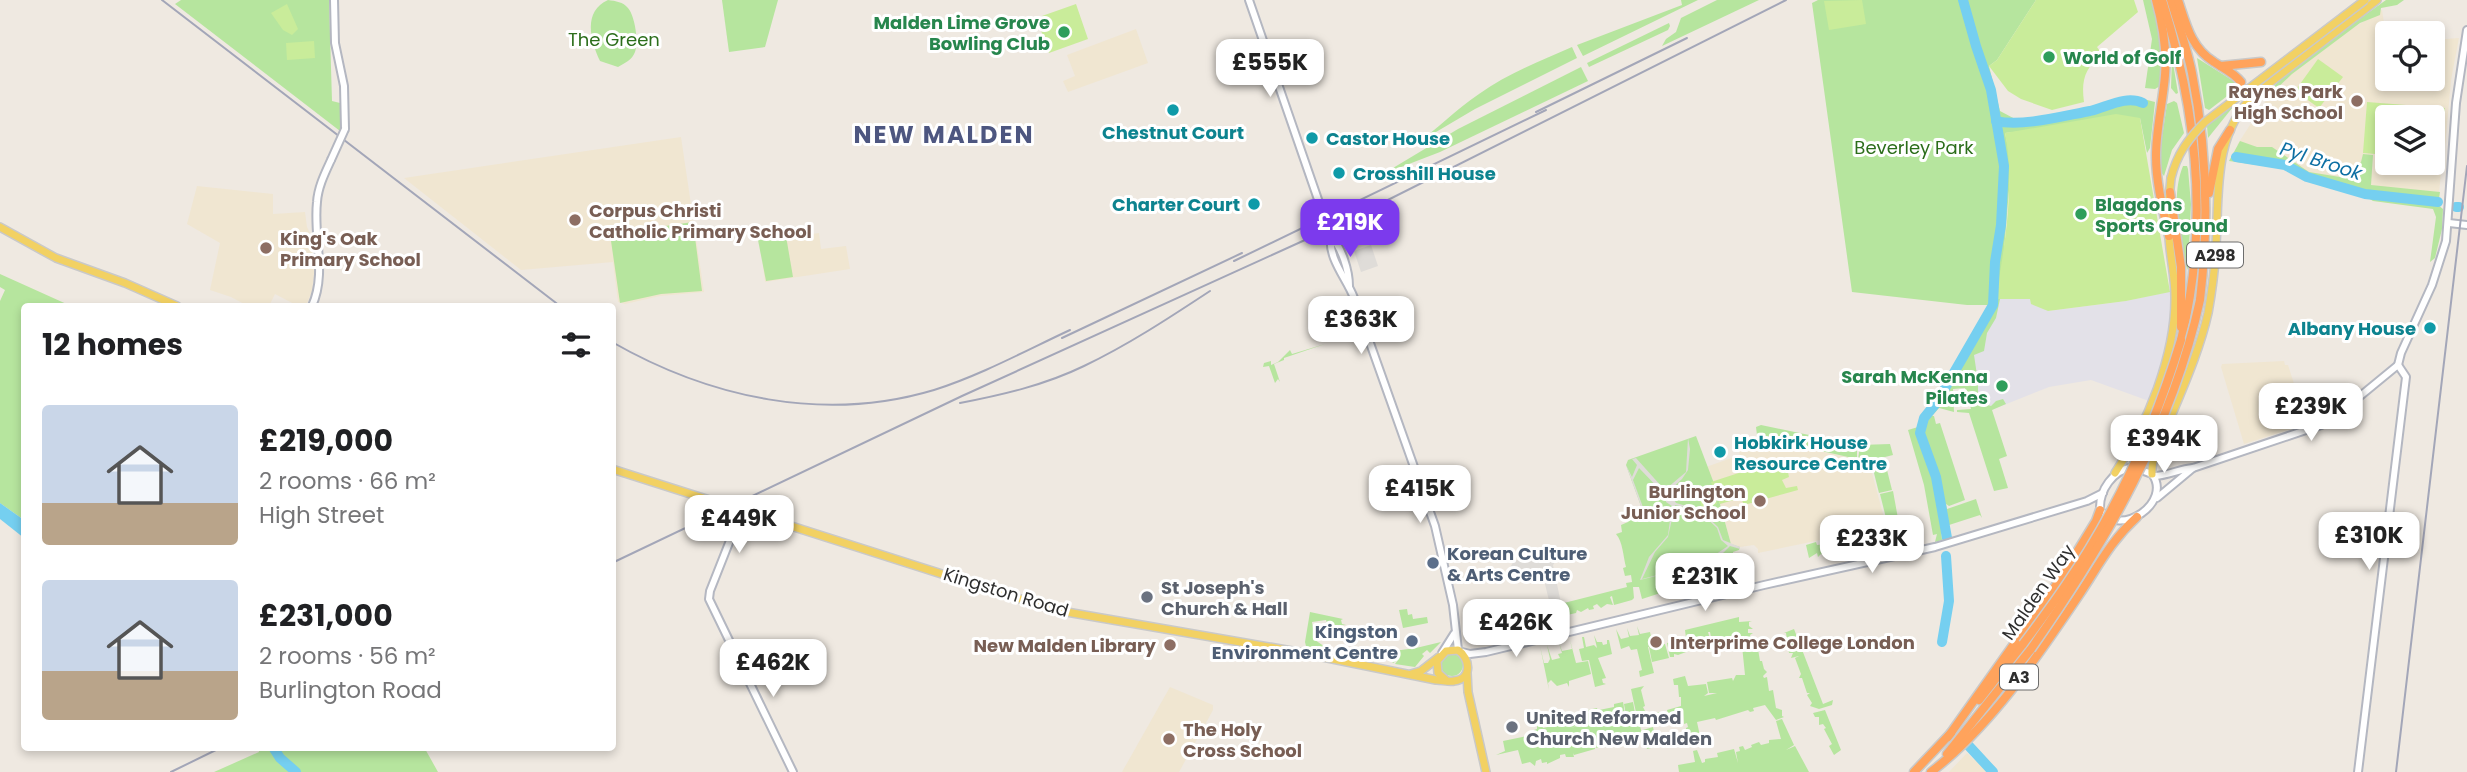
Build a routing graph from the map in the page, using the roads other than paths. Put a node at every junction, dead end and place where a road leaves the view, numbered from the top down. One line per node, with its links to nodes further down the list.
1 (334, 0): 23 (main road, bridge)
2 (1249, 0): 35 (main road)
3 (2156, 0): 20 (highway)
4 (2162, 0): 21 (highway, A3)
5 (2171, 0): 16 (highway, A3)
6 (2178, 0): 11 (highway)
7 (2365, 0): 15 (main road, A298, bridge)
8 (2377, 0): 13 (main road, A298)
9 (2467, 30): 17 (main road)
10 (2261, 62): 11 (highway)
11 (2221, 66): 12 (highway)
12 (2241, 82): 13 (main road)
13 (2246, 103): 14 (main road, A298)
14 (2230, 130): 16 (highway, A298); 28 (main road, A298)
15 (2169, 192): 20 (main road, A298); 21 (highway)
16 (2207, 210): 21 (highway, A3)
17 (2449, 223): 18 (main road); 24 (main road)
18 (2467, 225)
19 (0, 227): 22 (main road)
20 (2169, 236): 27 (main road)
21 (2191, 299): 36 (highway, Malden Way / A3, bridge); 36 (highway, Malden Way / A3, bridge)
22 (170, 303)
23 (313, 303)
24 (2398, 365): 25 (main road); 49 (main road)
25 (2193, 468): 28 (main road); 31 (main road)
26 (616, 469): 33 (main road, Kingston Road)
27 (2115, 473): 28 (main road); 29 (main road)
28 (2153, 475): 31 (main road)
29 (2103, 493): 30 (main road); 32 (main road)
30 (2087, 501): 32 (main road); 38 (main road)
31 (2154, 501): 34 (main road)
32 (2100, 508): 34 (main road); 44 (highway, A3)
33 (742, 510): 41 (main road, Kingston Road); 45 (main road)
34 (2137, 517): 48 (highway, A3)
35 (1455, 632): 37 (main road); 39 (main road)
36 (2027, 646): 44 (highway, Malden Way / A3); 48 (highway, Malden Way / A3)
37 (1460, 651): 38 (main road); 39 (main road); 40 (main road)
38 (1486, 652): 40 (main road)
39 (1440, 655): 41 (main road); 42 (main road)
40 (1467, 670): 42 (main road); 43 (main road)
41 (1410, 674): 42 (main road, Kingston Road)
42 (1450, 681): 43 (main road)
43 (1468, 692): 46 (main road)
44 (1948, 737): 47 (highway, Malden Way / A3)
45 (793, 772)
46 (1486, 772)
47 (1914, 772)
48 (1931, 772)
49 (2358, 772)

